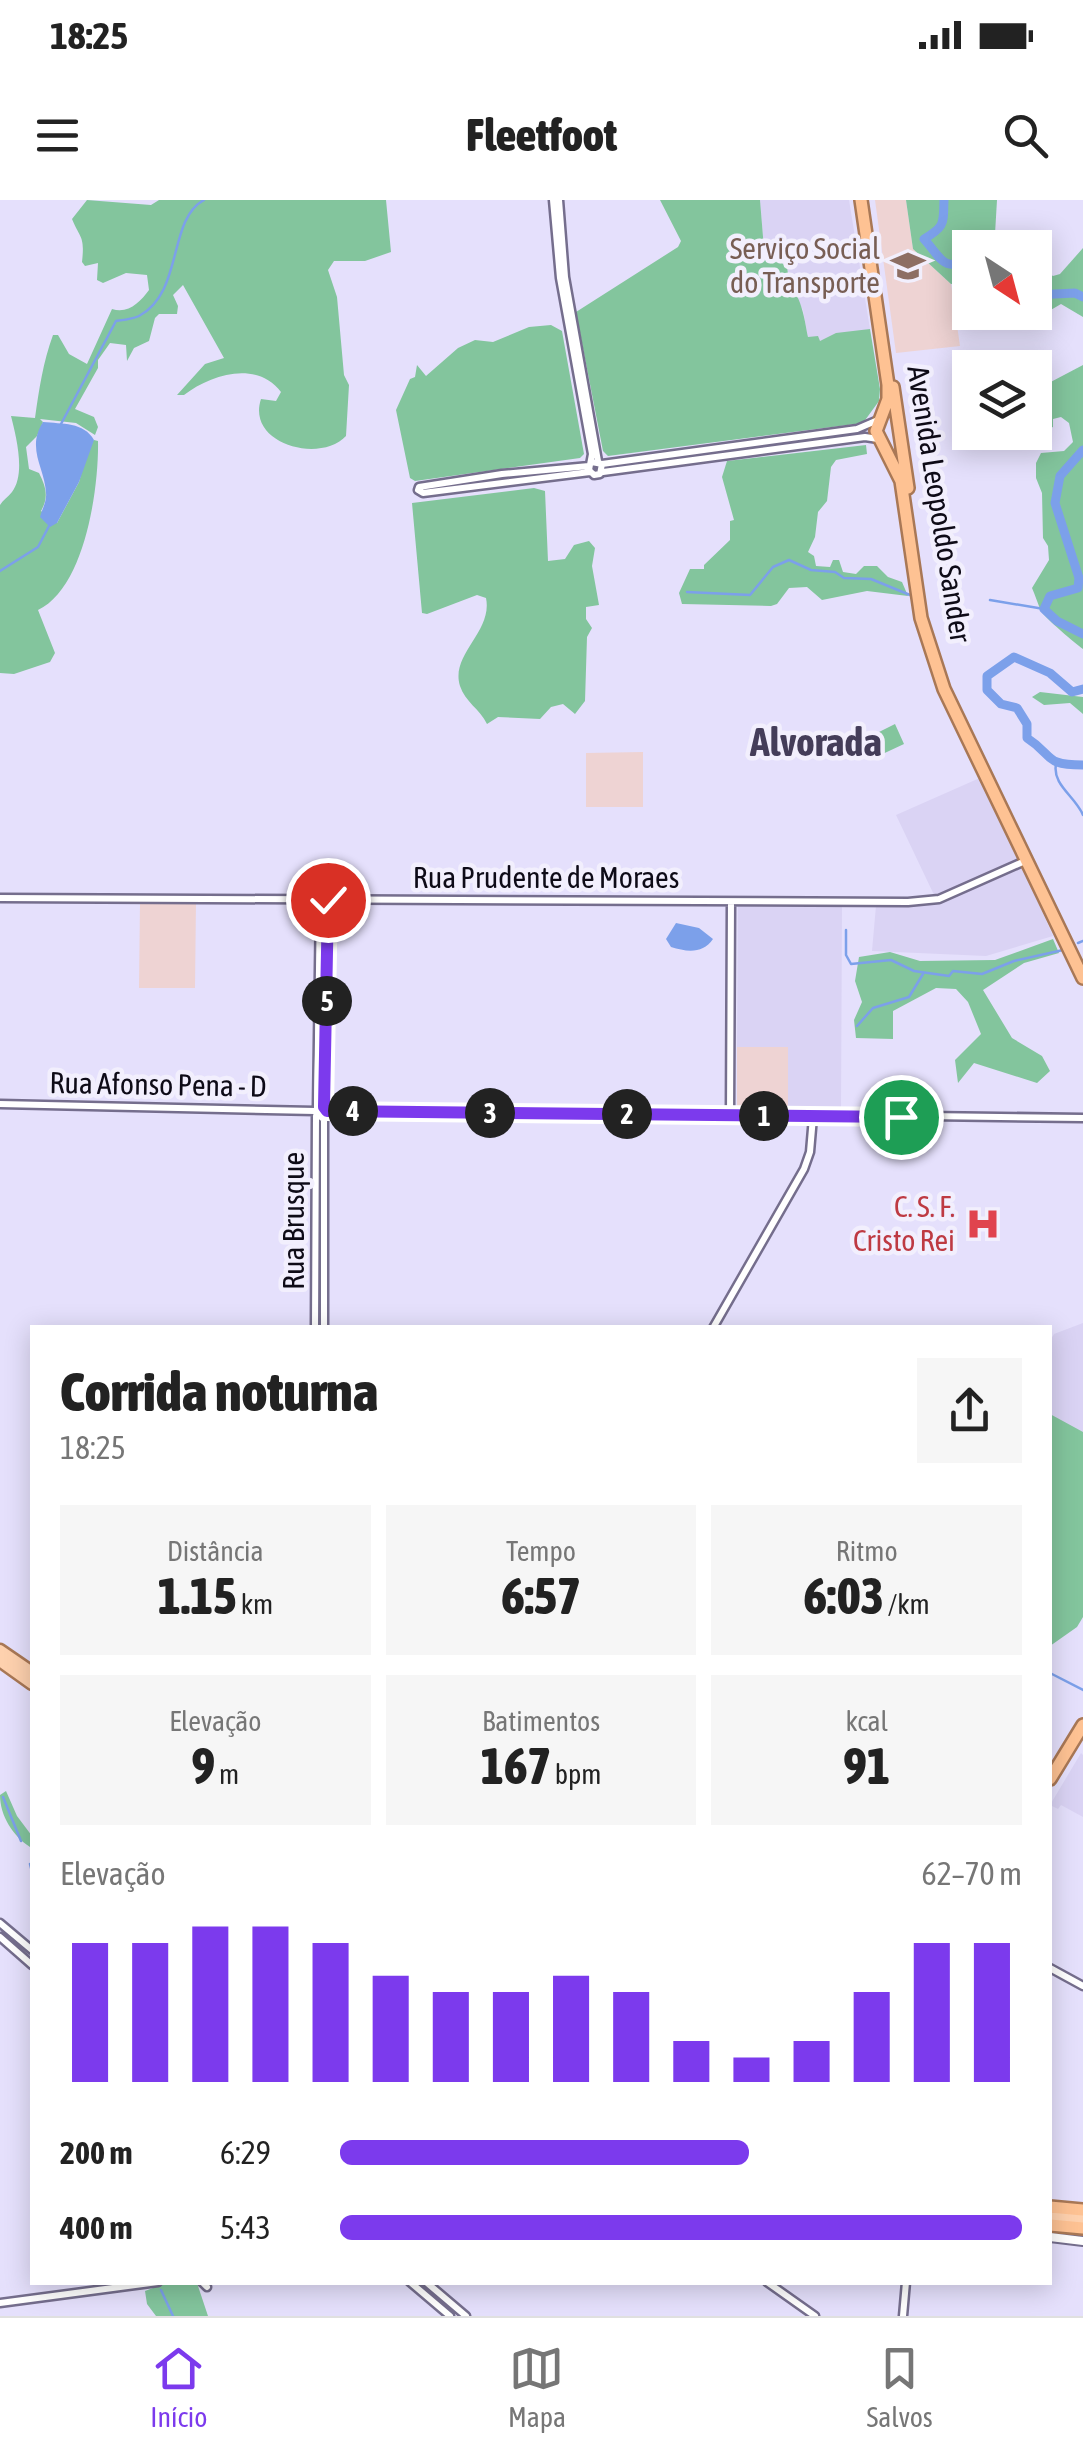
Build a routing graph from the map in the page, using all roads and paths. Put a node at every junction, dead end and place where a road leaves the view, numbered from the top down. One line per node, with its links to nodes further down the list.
1 (556, 200): 7 (street)
2 (864, 200): 3 (highway, Avenida Leopoldo Sander); 4 (highway, Avenida Leopoldo Sander)
3 (878, 420): 4 (highway); 6 (highway, Avenida Leopoldo Sander); 7 (street)
4 (900, 421): 5 (highway, Avenida Leopoldo Sander)
5 (904, 442): 6 (highway); 12 (highway, Avenida Leopoldo Sander)
6 (879, 443): 7 (street); 8 (highway, Avenida Leopoldo Sander)
7 (596, 466): 7 (street)
8 (1026, 861): 11 (street, Rua Prudente de Moraes); 13 (highway, Avenida Leopoldo Sander)
9 (0, 898): 10 (street, Rua Prudente de Moraes)
10 (324, 900): 11 (street, Rua Prudente de Moraes); 15 (street, Rua Brusque)
11 (731, 902): 16 (street)
12 (1083, 965)
13 (1083, 978)
14 (0, 1104): 15 (street, Rua Afonso Pena - D)
15 (321, 1112): 16 (street, Rua Afonso Pena - D); 19 (street, Rua Brusque); 20 (street, Rua Brusque)
16 (730, 1116): 17 (street, Rua Afonso Pena - D)
17 (813, 1116): 18 (street, Rua Afonso Pena - D); 21 (street)
18 (1083, 1118)
19 (316, 1325)
20 (324, 1325)
21 (715, 1325)
22 (0, 1650): 24 (main road)
23 (0, 1661): 25 (main road)
24 (30, 1671)
25 (30, 1683)
26 (1083, 1725): 28 (highway)
27 (1083, 1738): 29 (highway)
28 (1052, 1776)
29 (1052, 1787)
30 (0, 1923): 32 (street)
31 (0, 1937): 33 (street)
32 (30, 1948)
33 (30, 1962)
34 (1052, 1969): 35 (street)
35 (1083, 1986)
36 (1052, 2207): 37 (highway)
37 (1083, 2210)
38 (1083, 2219): 39 (main road)
39 (1052, 2226)
40 (1052, 2226): 42 (highway)
41 (1052, 2226): 43 (main road)
42 (1083, 2228)
43 (1083, 2241)
44 (134, 2285): 49 (street)
45 (414, 2285): 50 (street)
46 (430, 2285): 51 (street)
47 (770, 2285): 52 (street)
48 (906, 2285): 53 (street)
49 (0, 2302)
50 (450, 2316)
51 (466, 2316)
52 (815, 2316)
53 (903, 2316)

